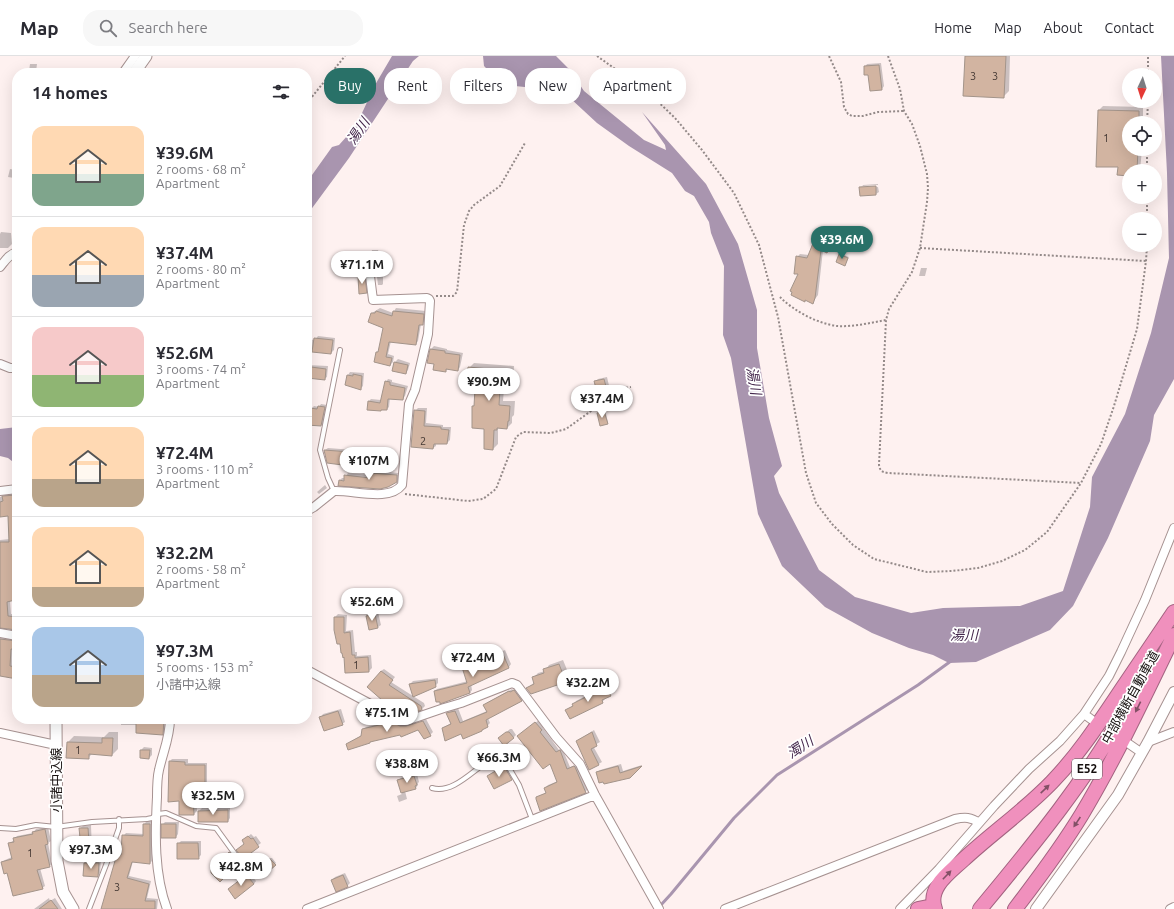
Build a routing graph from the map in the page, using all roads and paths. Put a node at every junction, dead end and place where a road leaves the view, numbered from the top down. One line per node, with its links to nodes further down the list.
1 (135, 56): 8 (street)
2 (146, 56): 9 (main road)
3 (345, 56): 11 (path)
4 (597, 56): 27 (path)
5 (828, 56): 12 (path)
6 (888, 56): 12 (path)
7 (1148, 56): 10 (path)
8 (127, 68)
9 (138, 68)
10 (1148, 68)
11 (312, 97)
12 (904, 111): 14 (path)
13 (525, 143): 21 (path)
14 (920, 248): 18 (path); 22 (path)
15 (1146, 252): 18 (path)
16 (12, 253): 19 (street)
17 (368, 260): 21 (street)
18 (1146, 261): 27 (path)
19 (0, 267)
20 (780, 297): 22 (path)
21 (429, 299): 31 (street)
22 (886, 320): 27 (path)
23 (340, 350): 30 (lane)
24 (0, 364): 25 (street)
25 (12, 368)
26 (631, 387): 31 (path)
27 (1081, 482)
28 (12, 489): 29 (street)
29 (0, 490)
30 (334, 491): 31 (street); 32 (street)
31 (393, 492)
32 (312, 508)
33 (1174, 528): 41 (street)
34 (1174, 612): 69 (highway, one-way to 34)
35 (1174, 616): 70 (highway, 中部横断自動車道 / E52)
36 (0, 633): 37 (street)
37 (12, 635)
38 (1174, 635): 71 (highway, one-way to 71)
39 (312, 673): 52 (street)
40 (1174, 692): 47 (street)
41 (1084, 714): 42 (street); 56 (street)
42 (1095, 722)
43 (56, 724): 49 (main road, 小諸中込線)
44 (170, 724): 53 (street)
45 (1174, 732): 47 (street)
46 (0, 733): 49 (street)
47 (1148, 742): 50 (street)
48 (1129, 744): 50 (street)
49 (56, 745): 57 (main road, 小諸中込線)
50 (1142, 753): 72 (street)
51 (432, 788): 54 (lane)
52 (595, 795): 54 (street); 65 (street)
53 (156, 816): 55 (lane); 59 (lane); 63 (street)
54 (532, 819): 64 (street)
55 (120, 820): 57 (lane); 62 (lane)
56 (979, 823): 66 (street); 67 (street)
57 (56, 827): 58 (lane); 61 (main road, 小諸中込線)
58 (0, 828)
59 (240, 861)
60 (1174, 908): 73 (street)
61 (73, 909)
62 (89, 909)
63 (167, 909)
64 (307, 909)
65 (659, 909)
66 (726, 909)
67 (900, 909)
68 (918, 909): 69 (highway)
69 (935, 909)
70 (980, 909)
71 (1015, 909)
72 (1036, 909)
73 (1170, 909)

